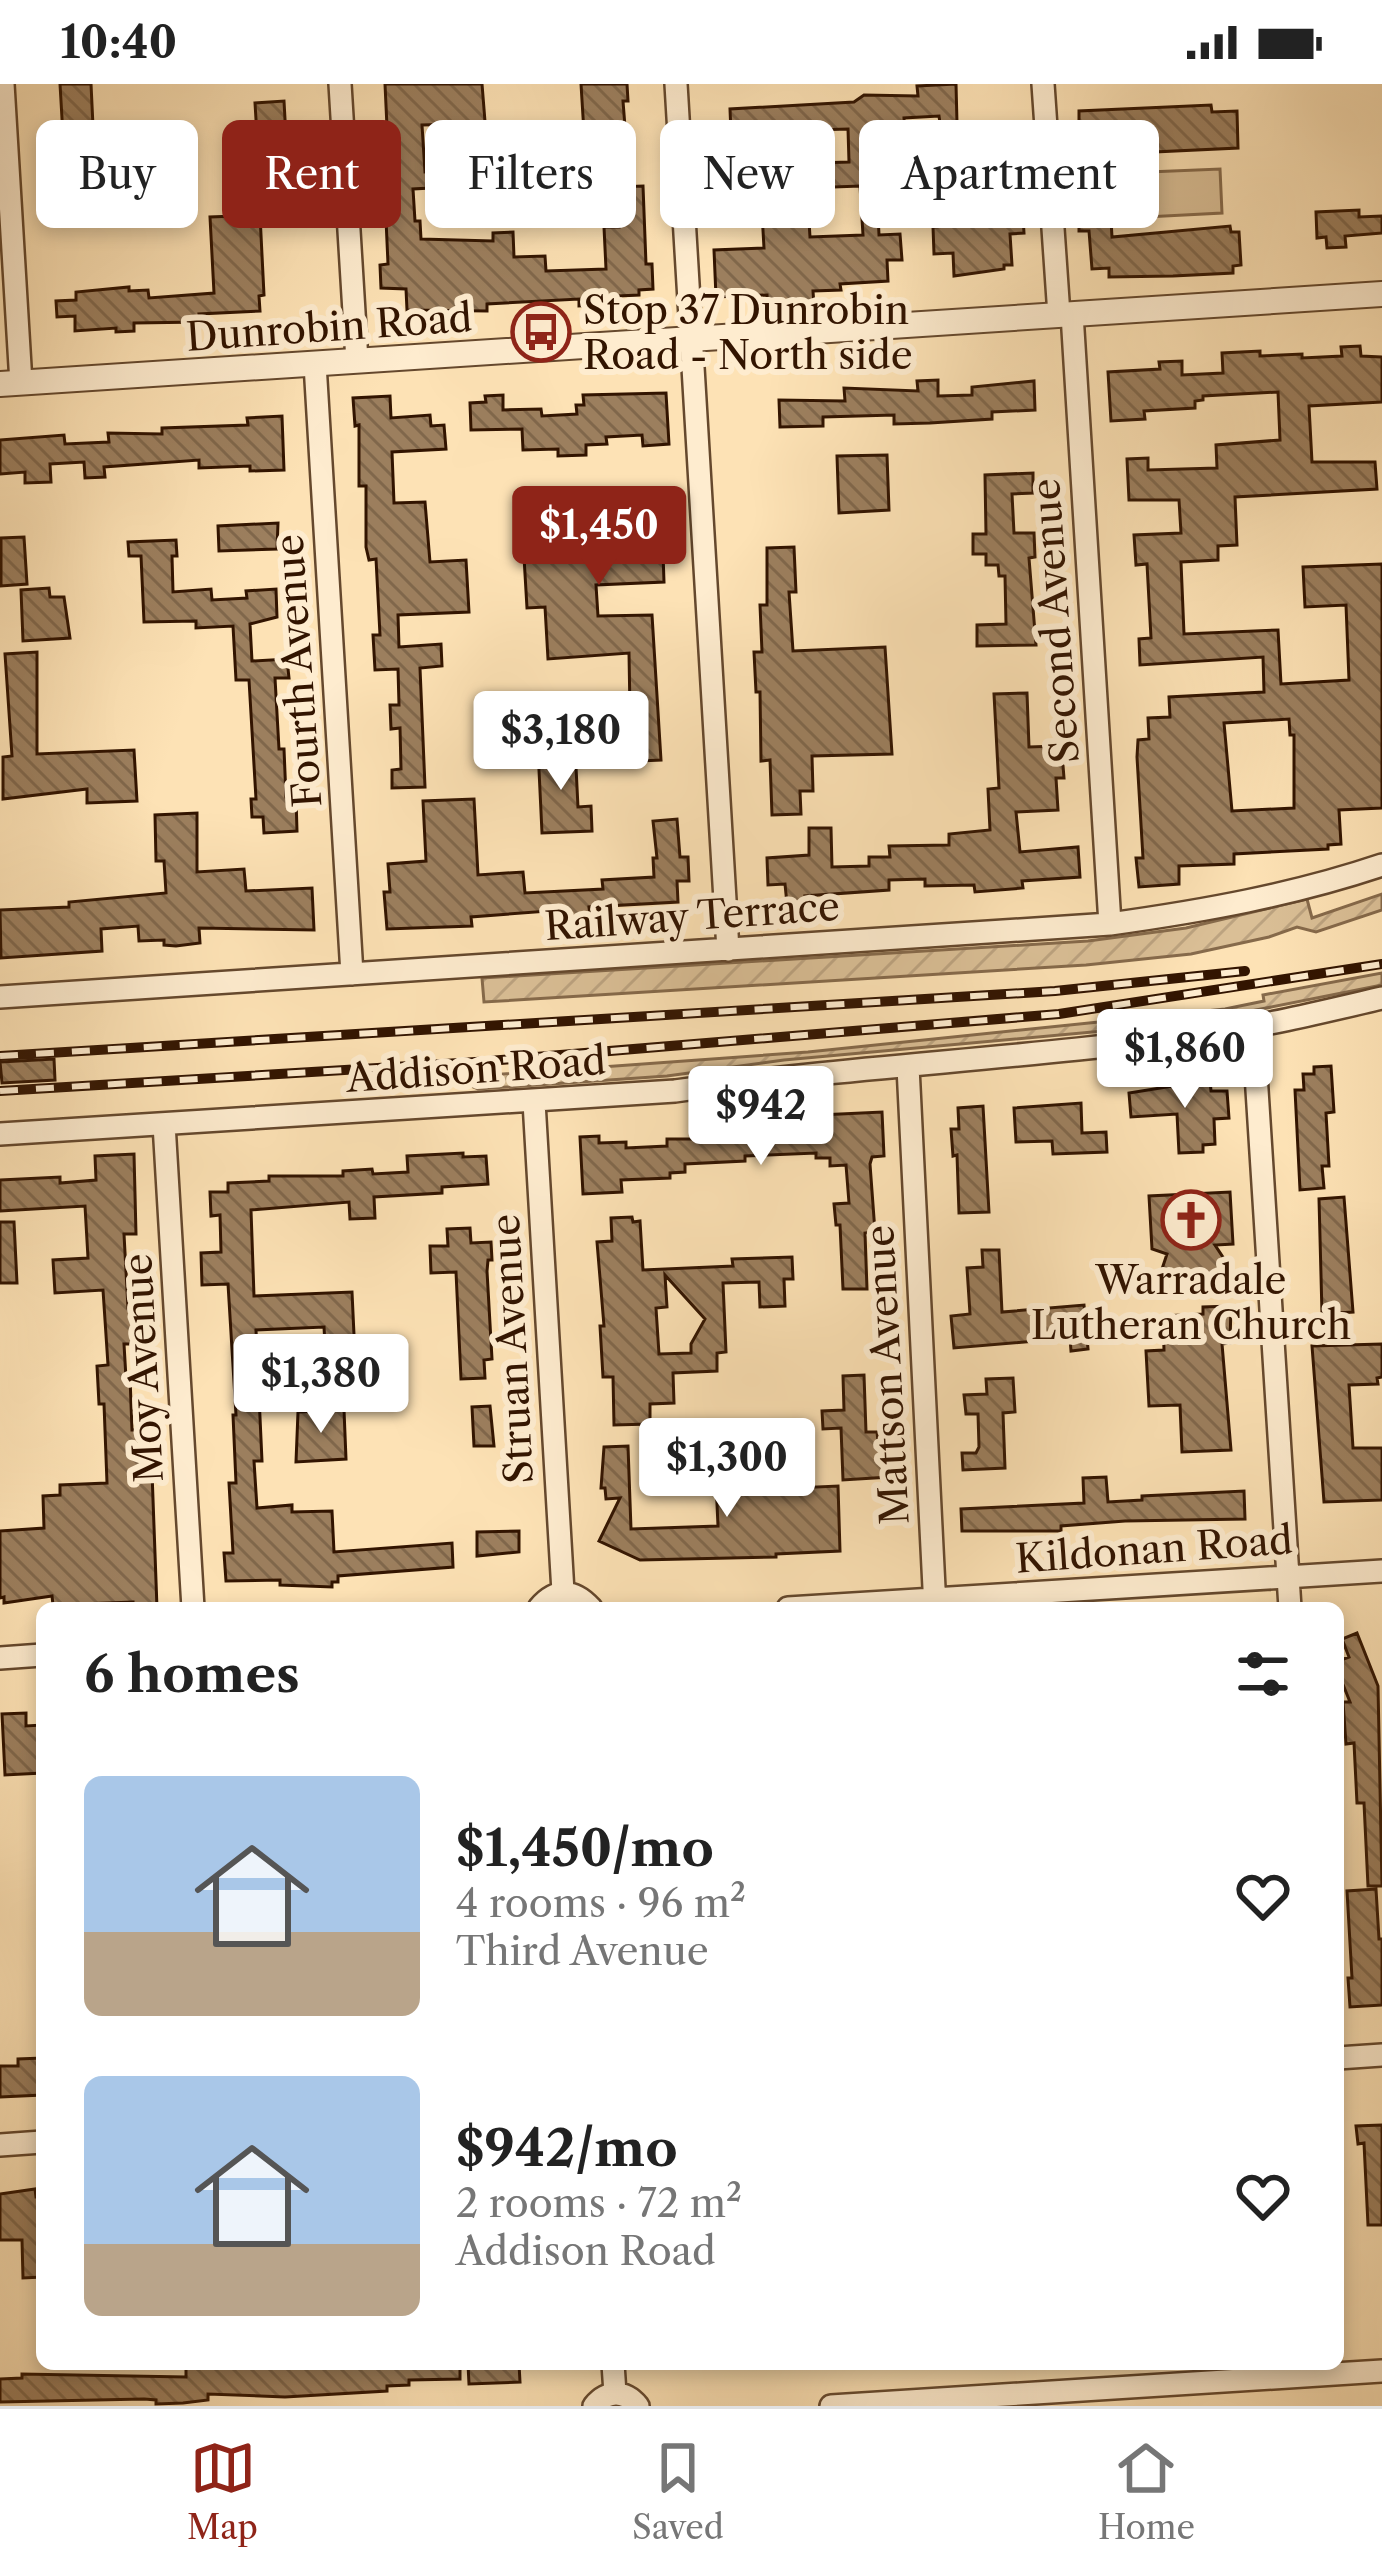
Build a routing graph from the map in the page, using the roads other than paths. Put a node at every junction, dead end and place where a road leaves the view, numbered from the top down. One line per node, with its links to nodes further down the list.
1 (3, 84): 10 (street)
2 (340, 84): 8 (street)
3 (676, 84): 7 (street)
4 (1043, 84): 6 (street, Second Avenue)
5 (1382, 294): 6 (street, Dunrobin Road)
6 (1065, 315): 7 (street, Dunrobin Road); 12 (street, Second Avenue)
7 (694, 339): 8 (street, Dunrobin Road); 13 (street)
8 (357, 361): 9 (street, Dunrobin Road)
9 (315, 364): 10 (street, Dunrobin Road); 14 (street, Fourth Avenue)
10 (10, 384)
11 (1382, 865): 12 (street, Railway Terrace)
12 (1110, 924): 13 (street, Railway Terrace)
13 (728, 950): 14 (street, Railway Terrace)
14 (352, 974): 15 (street, Railway Terrace)
15 (0, 997)
16 (1382, 998): 17 (street, Addison Road)
17 (1253, 1027): 18 (street, Addison Road); 23 (street)
18 (908, 1066): 19 (street, Addison Road); 28 (street, Mattson Avenue)
19 (534, 1102): 20 (street, Addison Road); 24 (street, Struan Avenue)
20 (164, 1124): 21 (street, Addison Road); 25 (street, Moy Avenue)
21 (0, 1134)
22 (1382, 1571): 23 (street, Kildonan Road)
23 (1288, 1577): 29 (street, Kildonan Road); 30 (street)
24 (562, 1592): 26 (street); 27 (street)
25 (194, 1602)
26 (544, 1602)
27 (586, 1602)
28 (934, 1602)
29 (948, 1602)
30 (1290, 1602)
31 (36, 1655): 32 (street)
32 (0, 1658)
33 (1382, 2055): 34 (street)
34 (1344, 2057)
35 (36, 2143): 36 (street)
36 (0, 2145)
37 (1344, 2366): 40 (street)
38 (613, 2370): 41 (street)
39 (1310, 2370): 42 (street)
40 (1382, 2371)
41 (615, 2393): 43 (street); 44 (street)
42 (1166, 2395): 45 (street)
43 (594, 2406)
44 (638, 2406)
45 (831, 2406)

